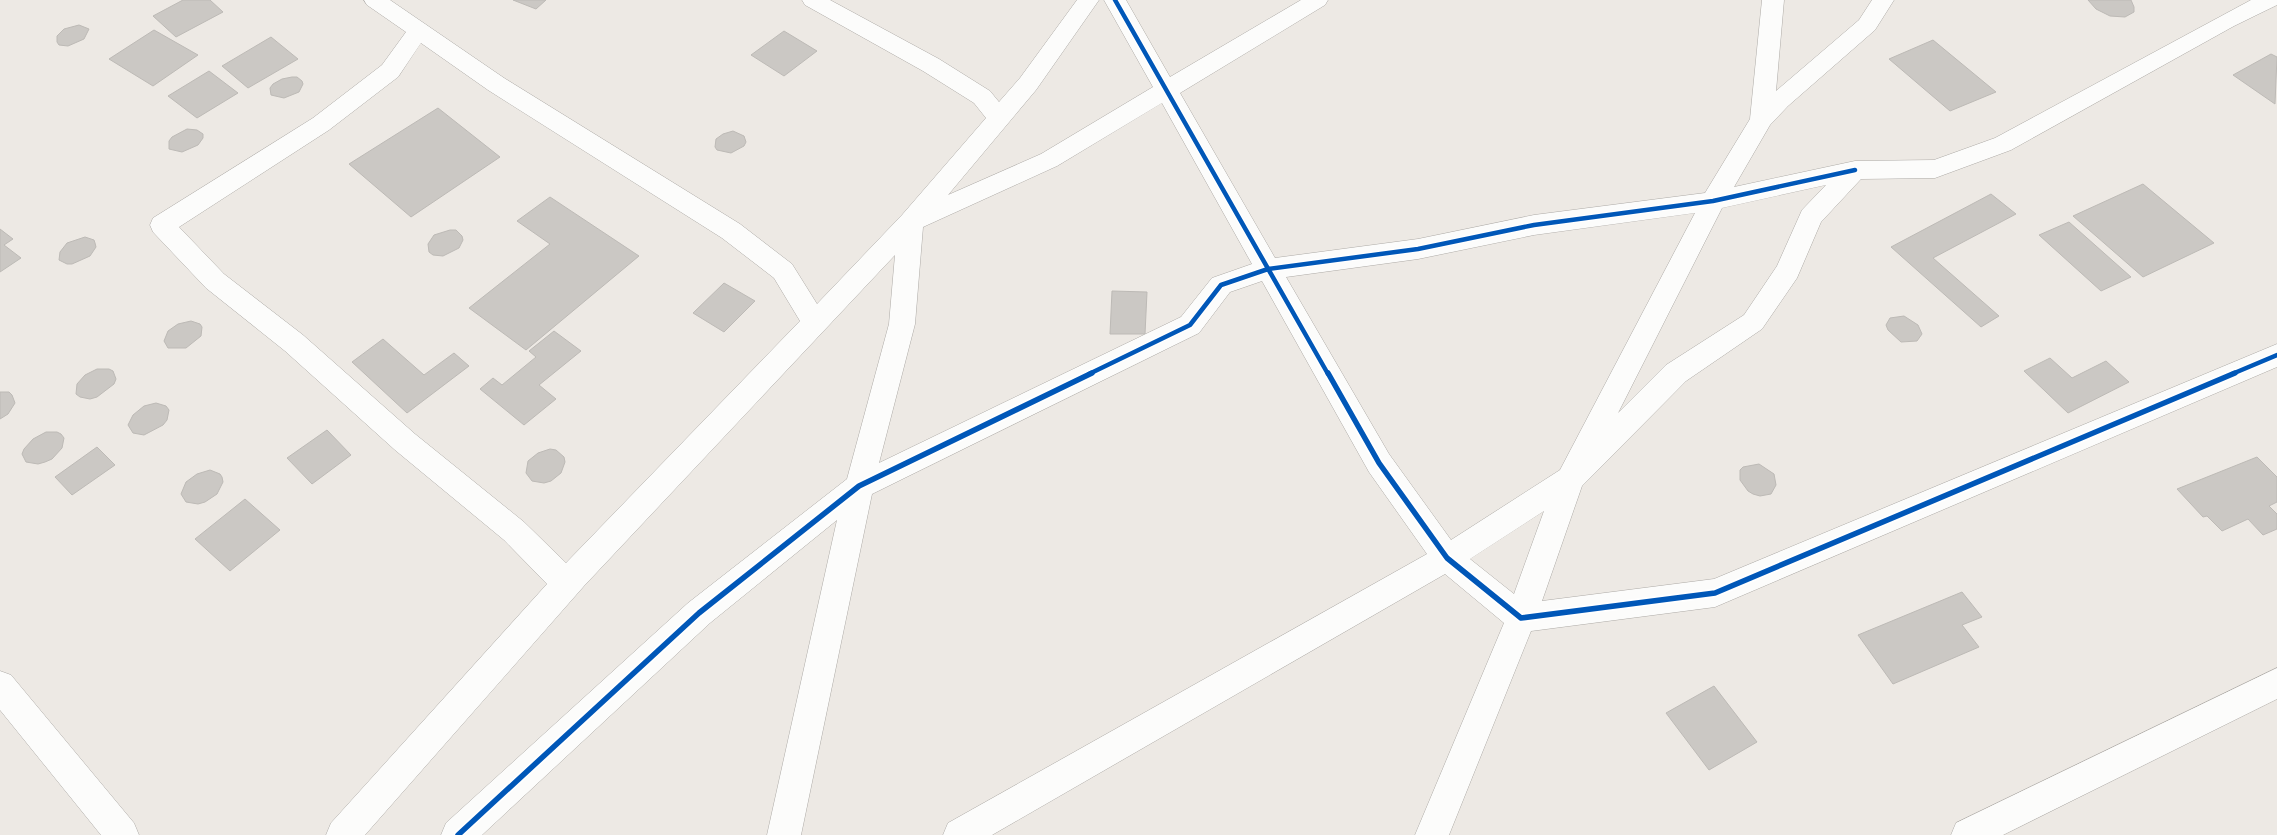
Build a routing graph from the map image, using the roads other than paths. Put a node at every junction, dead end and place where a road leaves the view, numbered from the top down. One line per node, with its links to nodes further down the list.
1 (375, 0): 9 (street)
2 (814, 0): 11 (street)
3 (1088, 0): 11 (street)
4 (1115, 0): 10 (street)
5 (1317, 0): 10 (street)
6 (1772, 0): 12 (street)
7 (1883, 0): 12 (street)
8 (2269, 0): 13 (street)
9 (419, 30): 17 (street); 22 (street)
10 (1166, 90): 15 (street); 16 (street)
11 (999, 117): 15 (street)
12 (1762, 119): 14 (street)
13 (1855, 170): 14 (street); 19 (street)
14 (1712, 201): 16 (street); 19 (street)
15 (911, 222): 17 (street); 20 (street)
16 (1268, 269): 20 (street); 21 (street)
17 (815, 324): 22 (street)
18 (2277, 355): 23 (street)
19 (1570, 479): 21 (street); 23 (street)
20 (858, 486): 28 (street); 29 (street)
21 (1447, 558): 23 (street); 30 (street)
22 (567, 584): 27 (street)
23 (1521, 618): 31 (street)
24 (2277, 683): 32 (street)
25 (0, 686): 26 (street)
26 (122, 835)
27 (343, 835)
28 (458, 835)
29 (784, 835)
30 (960, 835)
31 (1432, 835)
32 (1968, 835)

